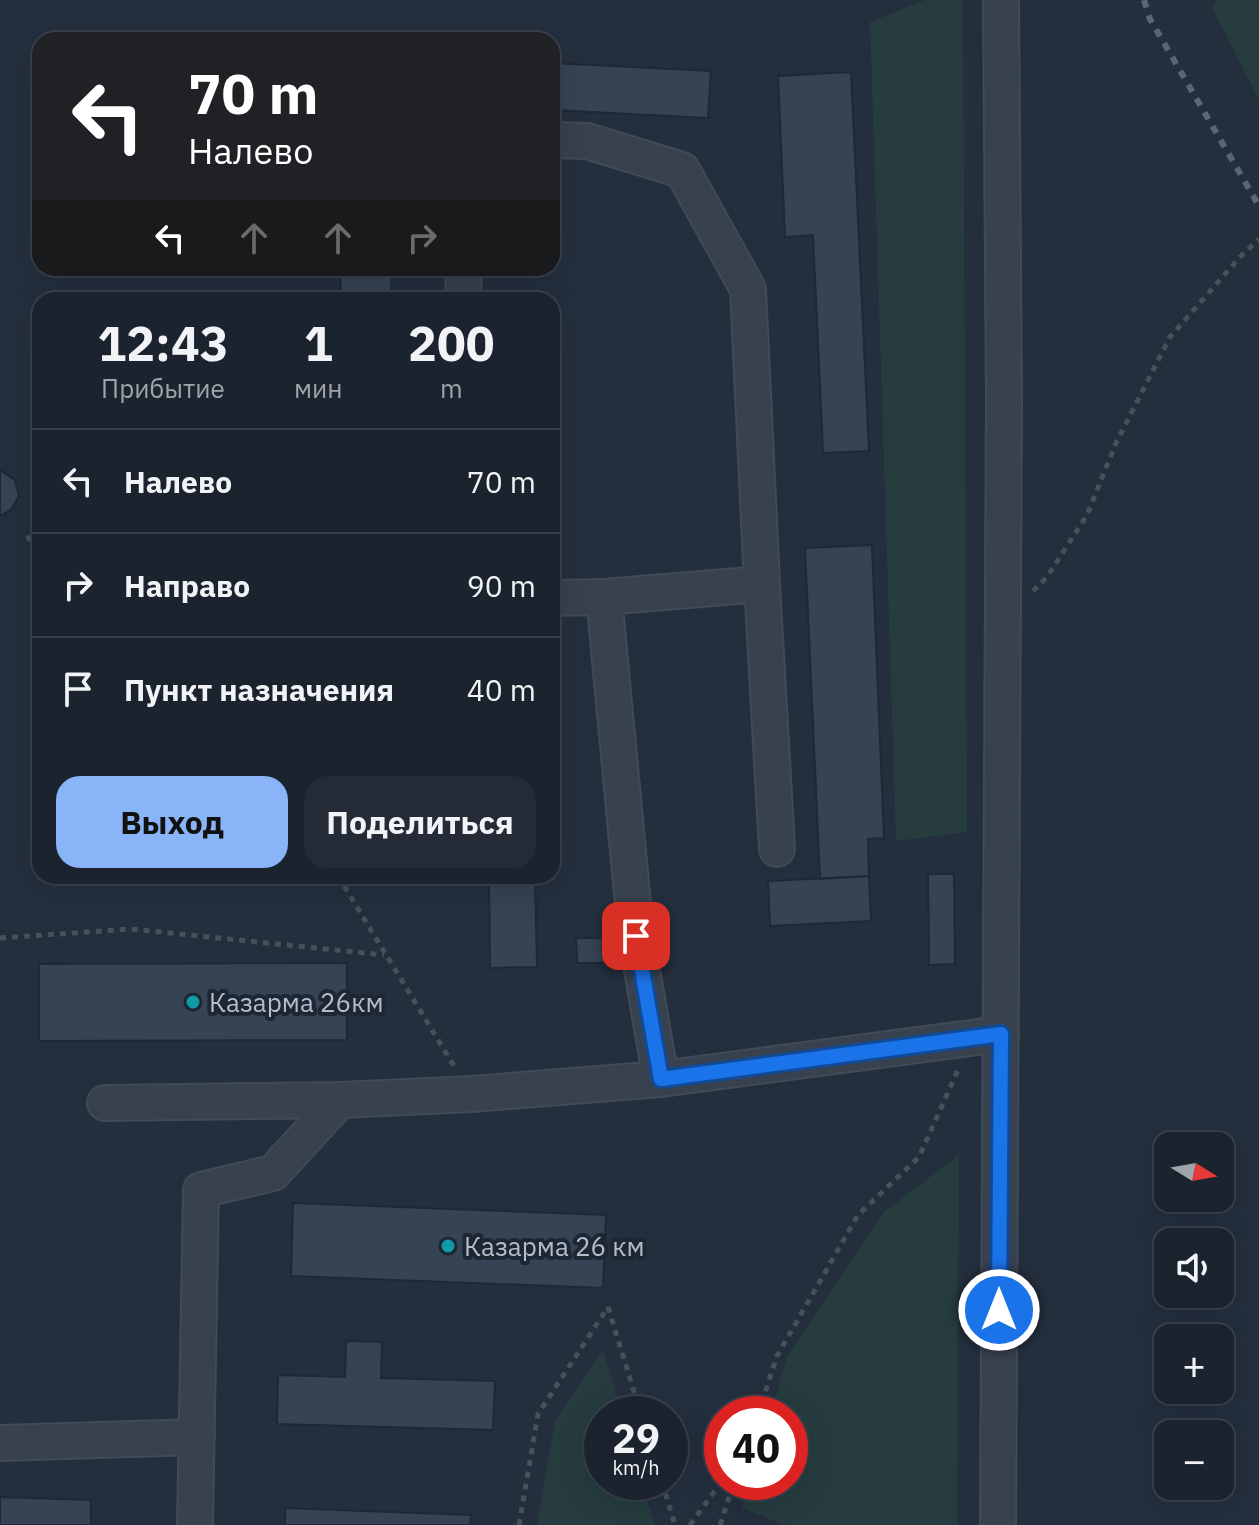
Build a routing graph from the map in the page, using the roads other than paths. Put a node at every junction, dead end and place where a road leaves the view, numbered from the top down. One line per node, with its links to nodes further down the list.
1 (1001, 0): 7 (street)
2 (560, 140): 3 (street)
3 (762, 584): 4 (street); 6 (street)
4 (604, 597): 5 (street); 8 (street)
5 (560, 598)
6 (777, 849)
7 (987, 1036): 8 (street); 14 (street)
8 (661, 1079): 9 (street)
9 (340, 1100): 10 (street); 11 (street)
10 (105, 1103)
11 (197, 1437): 12 (street); 13 (street)
12 (0, 1443)
13 (195, 1525)
14 (998, 1525)

